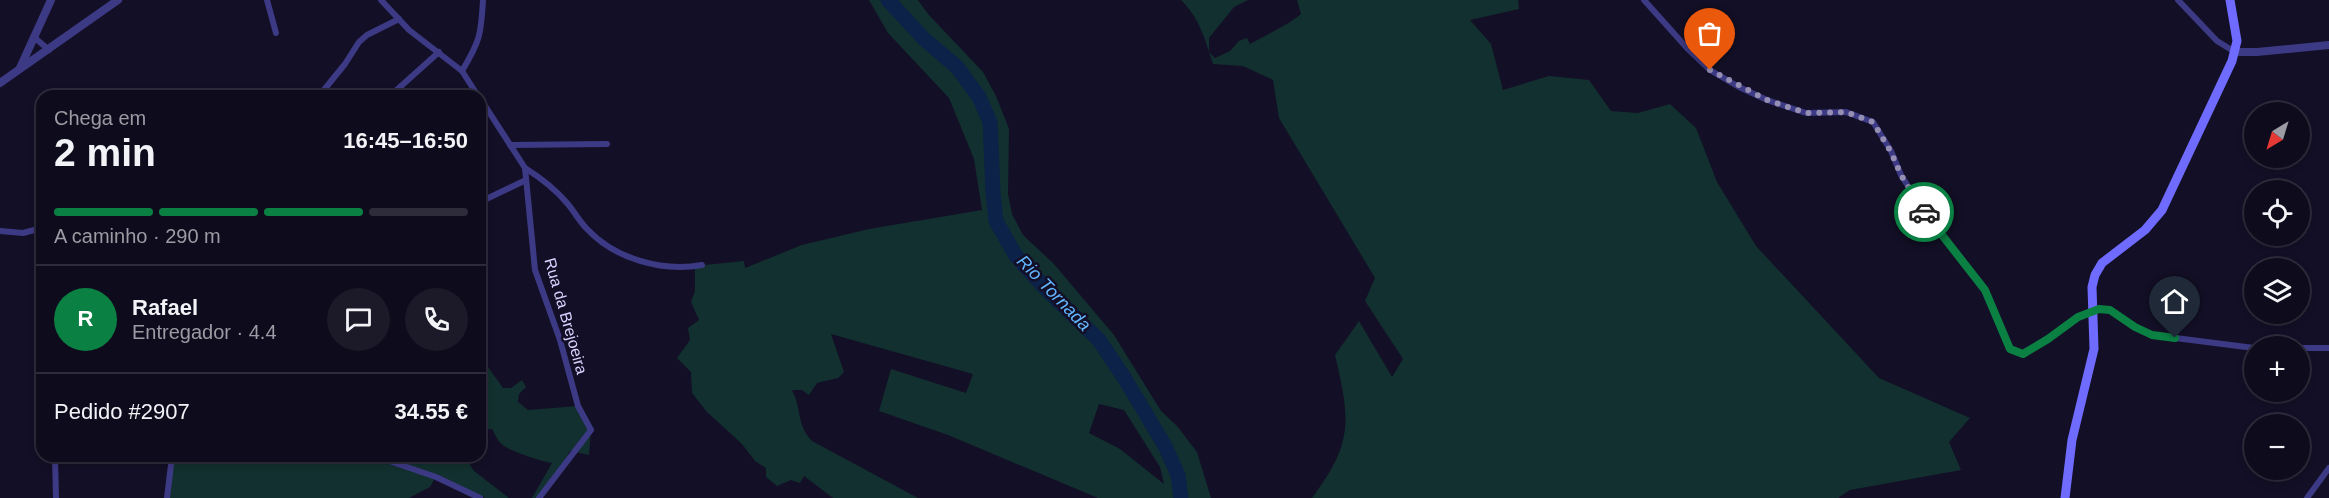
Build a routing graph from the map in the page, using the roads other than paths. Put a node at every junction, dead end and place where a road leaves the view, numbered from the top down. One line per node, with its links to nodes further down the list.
1 (51, 0): 11 (street)
2 (118, 0): 13 (street)
3 (267, 0): 10 (street)
4 (381, 0): 9 (street, Rua da Brejoeira)
5 (483, 0): 17 (street)
6 (1644, 0): 31 (street)
7 (2178, 0): 14 (street)
8 (2230, 0): 14 (main road)
9 (399, 19): 15 (street, Rua da Brejoeira); 19 (street)
10 (276, 33)
11 (35, 38): 13 (street); 16 (street)
12 (2329, 45): 14 (street)
13 (48, 50): 16 (street)
14 (2235, 51): 31 (main road)
15 (439, 52): 17 (street, Rua da Brejoeira); 20 (street)
16 (20, 70): 18 (street)
17 (462, 71): 21 (street, Rua da Brejoeira)
18 (0, 83)
19 (324, 90)
20 (397, 90)
21 (474, 90)
22 (486, 108): 24 (street, Rua da Brejoeira)
23 (608, 144): 24 (street)
24 (510, 145): 25 (street, Rua da Brejoeira)
25 (525, 168): 26 (street, Rua da Brejoeira); 30 (street)
26 (526, 180): 27 (street); 42 (street, Rua da Brejoeira)
27 (486, 199)
28 (36, 230): 29 (street)
29 (0, 231)
30 (702, 265)
31 (2093, 310): 32 (street); 43 (main road)
32 (2244, 347)
33 (2310, 348): 34 (street)
34 (2329, 348)
35 (56, 462): 39 (street)
36 (171, 462): 40 (street)
37 (392, 462): 41 (street)
38 (2329, 468): 44 (street)
39 (56, 498)
40 (167, 498)
41 (480, 498)
42 (539, 498)
43 (2065, 498)
44 (2307, 498)

